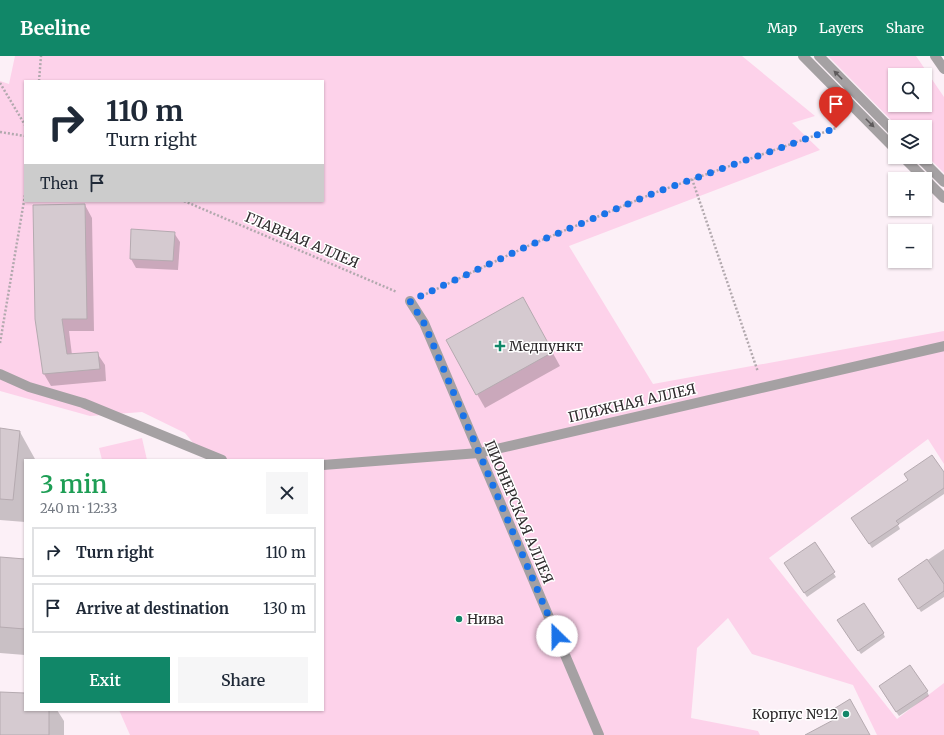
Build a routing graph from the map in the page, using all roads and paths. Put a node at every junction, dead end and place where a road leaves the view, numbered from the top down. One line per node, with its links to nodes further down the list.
1 (41, 56): 6 (path)
2 (803, 56): 13 (street, one-way to 13)
3 (819, 56): 9 (street, one-way to 3)
4 (935, 56): 5 (street)
5 (944, 69)
6 (39, 80)
7 (0, 83): 8 (path)
8 (24, 123)
9 (888, 126)
10 (836, 128): 16 (path)
11 (0, 132): 12 (path)
12 (24, 136)
13 (888, 142)
14 (910, 164): 18 (street)
15 (926, 164): 17 (street)
16 (692, 179): 21 (path); 25 (path)
17 (944, 182)
18 (944, 198)
19 (24, 201): 22 (path)
20 (186, 202): 21 (path, ГЛАВНАЯ АЛЛЕЯ)
21 (410, 301): 26 (street, ПИОНЕРСКАЯ АЛЛЕЯ)
22 (0, 343)
23 (944, 346): 25 (street, ПЛЯЖНАЯ АЛЛЕЯ)
24 (0, 374): 27 (street)
25 (763, 388): 26 (street, ПЛЯЖНАЯ АЛЛЕЯ)
26 (479, 453): 28 (street, ПЛЯЖНАЯ АЛЛЕЯ); 29 (street, ПИОНЕРСКАЯ АЛЛЕЯ)
27 (220, 459)
28 (324, 465)
29 (600, 735)

